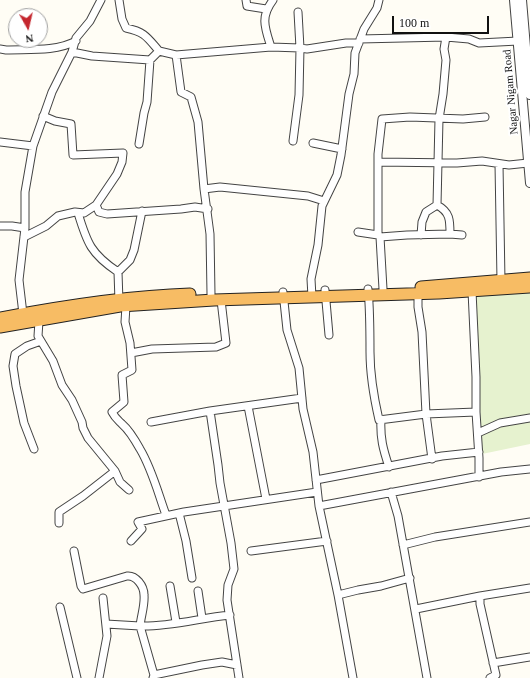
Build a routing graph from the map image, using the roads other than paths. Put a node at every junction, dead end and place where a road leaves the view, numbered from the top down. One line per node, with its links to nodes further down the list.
1 (101, 0): 11 (street)
2 (119, 0): 17 (street)
3 (246, 0): 8 (street)
4 (273, 0): 8 (street)
5 (379, 0): 12 (street)
6 (514, 0): 13 (street, Nagar Nigam Road)
7 (522, 0): 21 (street, Nagar Nigam Road)
8 (266, 9): 14 (street)
9 (298, 12): 15 (street)
10 (446, 37): 12 (street); 13 (street); 24 (street)
11 (76, 41): 16 (street); 18 (street)
12 (359, 41): 15 (street); 30 (street)
13 (518, 41): 33 (street, Nagar Nigam Road)
14 (271, 46): 15 (street); 19 (street)
15 (300, 48): 25 (street)
16 (0, 49)
17 (159, 51): 19 (street); 20 (street)
18 (72, 52): 20 (street); 22 (street)
19 (176, 55): 36 (street)
20 (150, 60): 28 (street)
21 (530, 95)
22 (43, 116): 29 (street); 38 (street)
23 (485, 117): 24 (street)
24 (439, 119): 31 (street); 32 (street)
25 (294, 141)
26 (0, 142): 29 (street)
27 (313, 143): 30 (street)
28 (139, 144)
29 (33, 146): 44 (street)
30 (342, 149): 37 (street)
31 (378, 162): 32 (street); 49 (street)
32 (438, 163): 34 (street); 39 (street)
33 (528, 163): 34 (street); 35 (street, Nagar Nigam Road)
34 (500, 164): 53 (street)
35 (530, 183)
36 (204, 189): 37 (street); 40 (street)
37 (324, 201): 59 (street)
38 (96, 205): 41 (street); 42 (street)
39 (437, 205): 46 (street); 47 (street)
40 (208, 209): 41 (street); 58 (street)
41 (142, 211): 51 (street)
42 (78, 213): 50 (street); 51 (street)
43 (0, 226): 44 (street)
44 (25, 228): 50 (street)
45 (358, 232): 49 (street)
46 (450, 234): 47 (street); 48 (street)
47 (421, 235): 49 (street)
48 (462, 235)
49 (379, 236): 55 (street)
50 (24, 237): 65 (street)
51 (118, 272): 64 (street)
52 (530, 278): 53 (highway)
53 (501, 281): 55 (highway)
54 (530, 287): 56 (highway)
55 (383, 289): 57 (highway)
56 (472, 291): 61 (highway); 75 (street)
57 (368, 293): 60 (highway); 61 (highway); 78 (street)
58 (211, 294): 62 (highway); 64 (highway)
59 (313, 294): 60 (highway); 62 (highway)
60 (325, 294): 69 (street)
61 (418, 294): 76 (street)
62 (283, 295): 63 (highway); 72 (street)
63 (221, 300): 64 (highway); 71 (street)
64 (122, 302): 65 (highway); 67 (highway); 71 (street)
65 (23, 314): 66 (highway)
66 (0, 318)
67 (39, 321): 68 (highway); 70 (street)
68 (0, 327)
69 (329, 335)
70 (41, 341): 81 (street); 86 (street)
71 (131, 353): 96 (street)
72 (302, 398): 73 (street); 88 (street)
73 (248, 406): 74 (street); 92 (street)
74 (210, 411): 79 (street); 93 (street)
75 (476, 412): 76 (street); 80 (street)
76 (426, 414): 78 (street); 83 (street)
77 (530, 418): 80 (street)
78 (382, 419): 84 (street)
79 (151, 422)
80 (478, 433): 82 (street)
81 (34, 449)
82 (479, 452): 83 (street); 87 (street)
83 (432, 459): 84 (street)
84 (389, 467): 88 (street)
85 (530, 469): 87 (street)
86 (115, 471): 89 (street); 98 (street)
87 (478, 477): 91 (street)
88 (316, 480): 90 (street)
89 (129, 490)
90 (317, 492): 92 (street); 94 (street)
91 (391, 492): 94 (street); 101 (street)
92 (266, 499): 93 (street)
93 (224, 506): 95 (street); 114 (street)
94 (319, 506): 100 (street)
95 (179, 513): 96 (street); 104 (street)
96 (166, 515): 99 (street)
97 (530, 522): 101 (street)
98 (59, 523)
99 (131, 540)
100 (327, 541): 103 (street); 109 (street)
101 (403, 545): 105 (street)
102 (74, 550): 118 (street)
103 (251, 551)
104 (192, 578)
105 (410, 578): 109 (street); 113 (street)
106 (170, 586): 116 (street)
107 (530, 588): 110 (street)
108 (198, 591): 115 (street)
109 (338, 595): 126 (street)
110 (480, 596): 113 (street); 120 (street)
111 (103, 598): 117 (street)
112 (60, 607): 123 (street)
113 (416, 609): 127 (street)
114 (230, 615): 115 (street); 121 (street)
115 (202, 618): 116 (street)
116 (176, 622): 118 (street)
117 (106, 624): 118 (street); 124 (street)
118 (140, 626): 122 (street)
119 (530, 657): 120 (street)
120 (493, 663): 128 (street)
121 (237, 665): 122 (street); 125 (street)
122 (154, 677)
123 (77, 678)
124 (99, 678)
125 (239, 678)
126 (353, 678)
127 (427, 678)
128 (490, 678)

